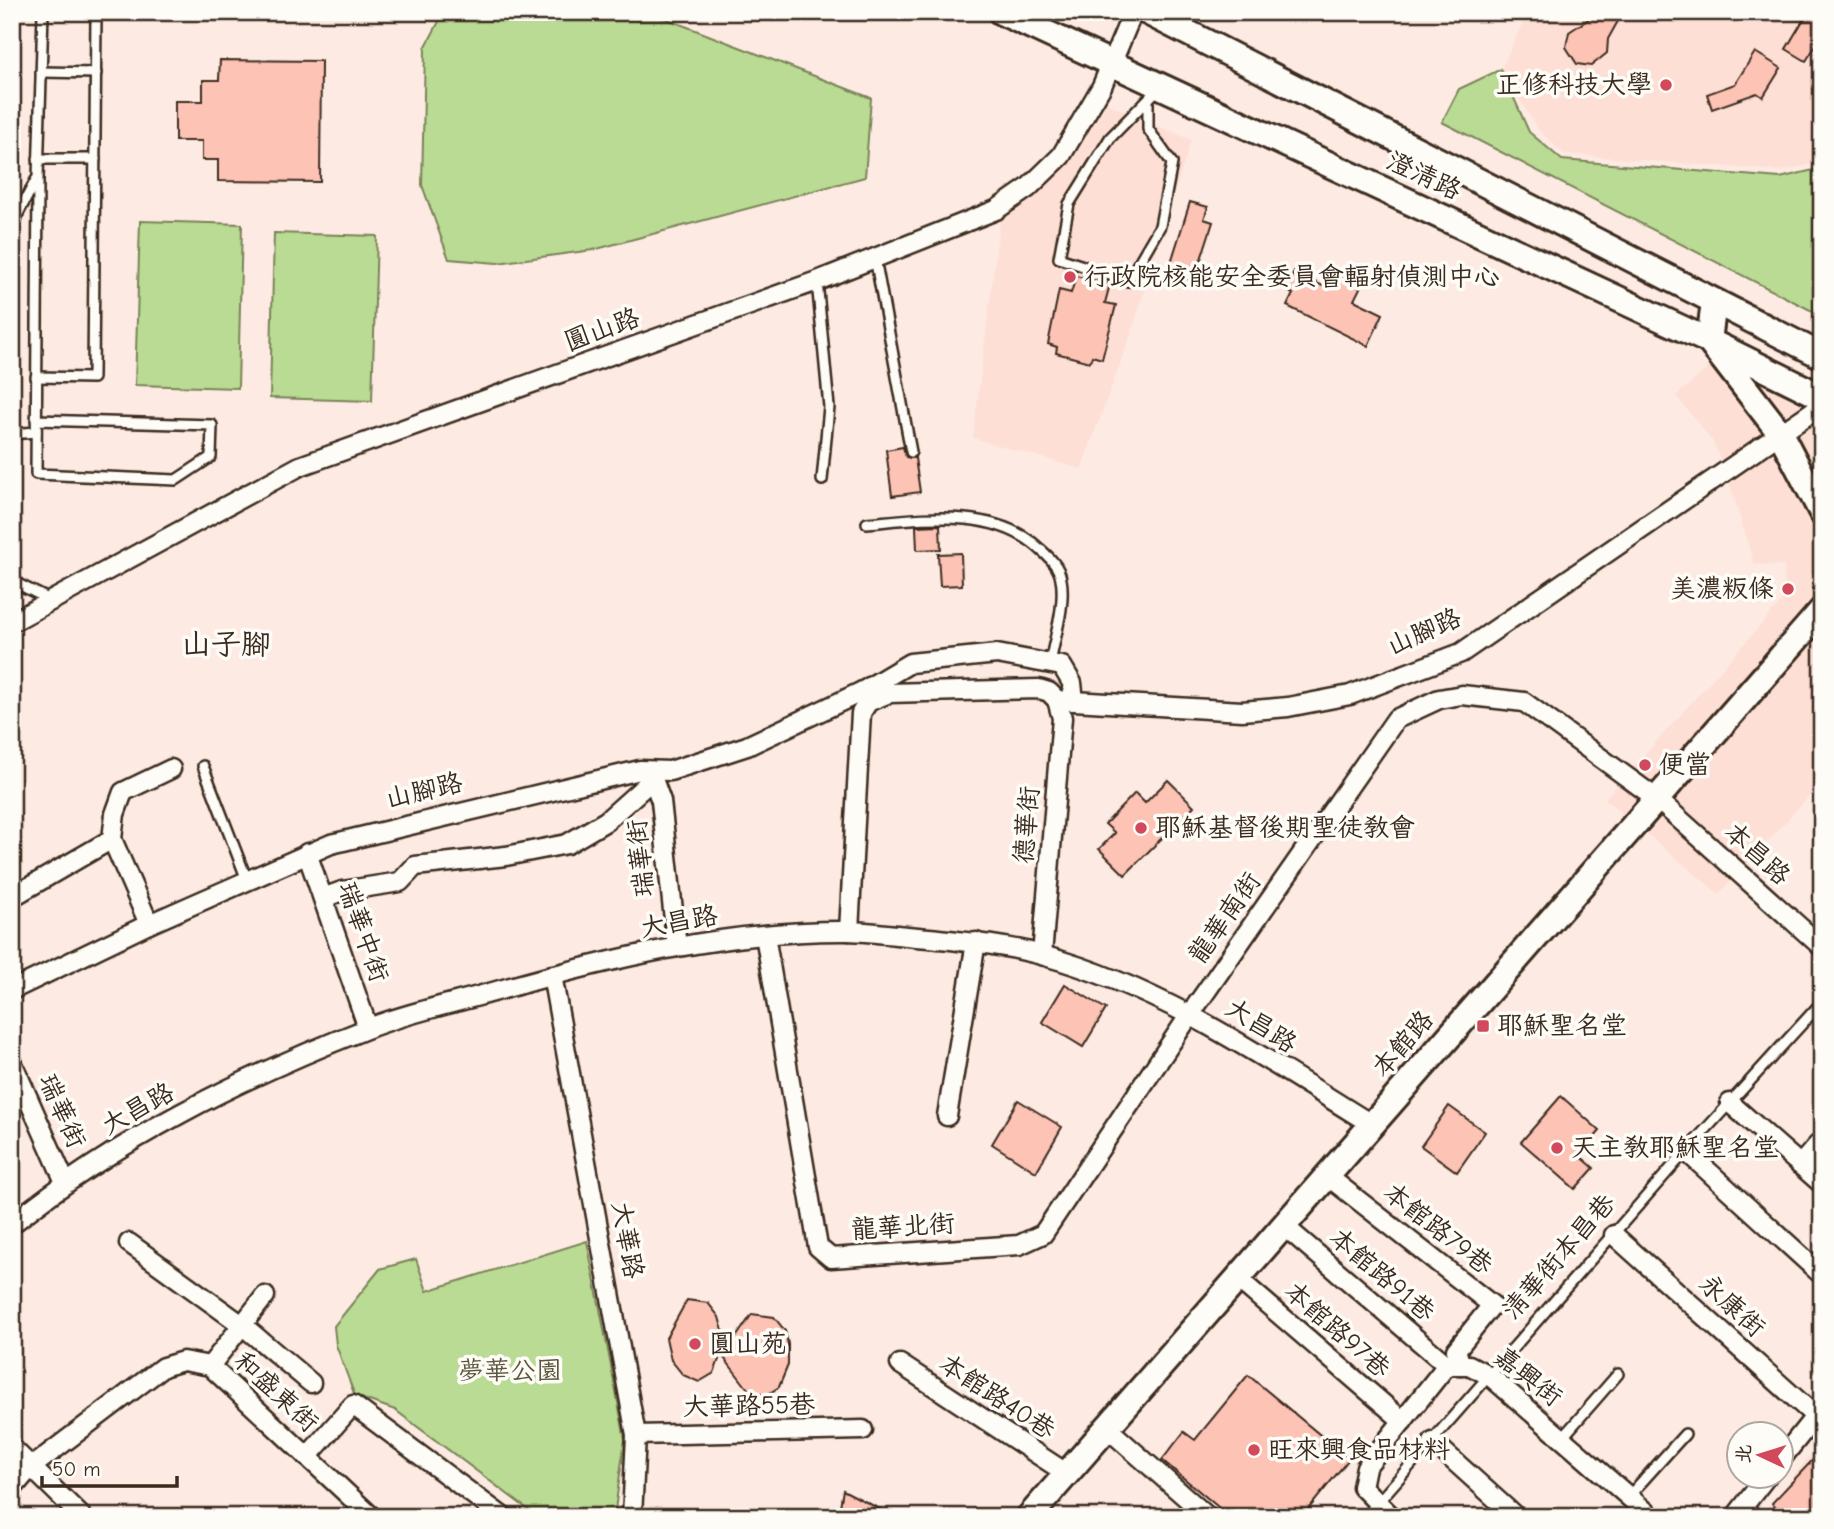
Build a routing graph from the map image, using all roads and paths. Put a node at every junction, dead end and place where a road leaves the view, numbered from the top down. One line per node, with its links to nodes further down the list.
1 (43, 12): 7 (lane)
2 (96, 12): 8 (lane)
3 (1000, 12): 6 (main road, 澄清路)
4 (1133, 12): 6 (street, 圓山路)
5 (1147, 12): 16 (main road, 澄清路)
6 (1111, 65): 9 (main road, 澄清路); 14 (street, 圓山路)
7 (41, 72): 8 (lane); 10 (lane)
8 (96, 73): 11 (lane)
9 (1154, 93): 9 (lane); 17 (main road, 澄清路)
10 (38, 159): 11 (lane); 12 (lane)
11 (95, 159): 19 (lane)
12 (38, 178): 13 (lane); 19 (lane)
13 (12, 225)
14 (875, 258): 15 (street, 圓山路); 26 (lane)
15 (817, 281): 27 (lane); 31 (street, 圓山路)
16 (1714, 302): 17 (main road); 18 (main road, 澄清路)
17 (1709, 341): 20 (main road, 澄清路); 24 (main road)
18 (1822, 356)
19 (36, 377): 22 (lane)
20 (1822, 397)
21 (1822, 405): 24 (street, 山腳路)
22 (36, 420): 23 (lane); 23 (lane)
23 (36, 432): 25 (lane)
24 (1780, 433): 28 (main road); 37 (street, 山腳路)
25 (12, 434)
26 (911, 452)
27 (822, 480)
28 (1822, 513)
29 (867, 523): 34 (lane)
30 (12, 581): 31 (lane)
31 (50, 600): 33 (street, 圓山路)
32 (1822, 610): 41 (main road, 本館路)
33 (12, 622)
34 (1050, 664): 35 (street, 山腳路); 37 (street)
35 (863, 691): 36 (street, 山腳路); 40 (street, 山腳路)
36 (889, 693): 37 (street, 山腳路); 48 (street)
37 (1066, 701): 53 (street, 德華街)
38 (203, 766): 44 (lane)
39 (171, 769): 42 (street)
40 (646, 775): 43 (street, 山腳路); 46 (street); 52 (street, 瑞華街)
41 (1657, 799): 50 (street, 本昌路); 57 (street, 龍華南街); 62 (main road, 本館路)
42 (112, 839): 45 (street); 47 (street)
43 (307, 853): 44 (street, 山腳路); 46 (street, 瑞華中街)
44 (247, 880): 47 (street, 山腳路)
45 (12, 897)
46 (323, 898): 58 (street, 瑞華中街)
47 (149, 924): 55 (street, 山腳路)
48 (849, 931): 49 (street, 大昌路); 51 (street, 大昌路)
49 (765, 935): 52 (street, 大昌路); 57 (street, 龍華北街)
50 (1819, 941)
51 (976, 942): 53 (street, 大昌路); 61 (street)
52 (677, 947): 54 (street, 大昌路)
53 (1042, 955): 57 (street, 大昌路)
54 (552, 975): 58 (street, 大昌路); 88 (street, 大華路)
55 (12, 990)
56 (1822, 1002): 60 (lane, 清華街本昌巷)
57 (1191, 1013): 62 (street, 大昌路)
58 (368, 1028): 67 (street, 大昌路)
59 (12, 1062): 67 (street, 瑞華街)
60 (1730, 1103): 64 (lane, 清華街本昌巷); 65 (street)
61 (947, 1116)
62 (1371, 1125): 66 (main road, 本館路)
63 (1822, 1140): 65 (street)
64 (1686, 1151): 71 (lane, 清華街本昌巷); 73 (street)
65 (1800, 1165): 68 (street)
66 (1326, 1175): 70 (main road, 本館路); 78 (street, 本館路79巷)
67 (65, 1182): 69 (street, 大昌路)
68 (1822, 1184)
69 (12, 1224)
70 (1283, 1225): 74 (main road, 本館路); 78 (street, 本館路91巷)
71 (1614, 1235): 81 (lane, 清華街本昌巷); 83 (street, 永康街)
72 (129, 1243): 76 (street)
73 (1822, 1275)
74 (1237, 1278): 84 (street, 本館路97巷); 85 (main road, 本館路)
75 (265, 1296): 76 (street)
76 (242, 1325): 79 (street); 82 (street)
77 (900, 1364): 95 (street, 本館路40巷)
78 (1454, 1365): 81 (street, 嘉興街); 84 (street)
79 (209, 1366): 93 (street, 和盛東街); 94 (street, 和盛東街)
80 (1618, 1374): 89 (lane)
81 (1490, 1376): 89 (street, 嘉興街); 91 (lane, 清華街本昌巷)
82 (311, 1383)
83 (1819, 1412): 90 (street)
84 (1403, 1421): 99 (street)
85 (1106, 1427): 95 (main road, 本館路); 105 (street)
86 (863, 1430): 88 (street, 大華路55巷)
87 (1685, 1434): 98 (lane)
88 (636, 1435): 103 (street, 大華路)
89 (1562, 1438): 98 (street, 嘉興街)
90 (1796, 1441)
91 (1433, 1442): 99 (lane, 清華街本昌巷); 107 (street)
92 (12, 1448): 94 (street)
93 (307, 1457): 101 (street, 和盛東街); 102 (street)
94 (30, 1468): 96 (street, 和盛東街); 100 (street)
95 (1066, 1473): 104 (main road, 本館路)
96 (12, 1489)
97 (1756, 1490): 109 (street)
98 (1629, 1496): 108 (street, 嘉興街)
99 (1371, 1510): 106 (street)
100 (82, 1517)
101 (372, 1517)
102 (503, 1517)
103 (632, 1517)
104 (1029, 1517)
105 (1208, 1517)
106 (1392, 1517)
107 (1516, 1517)
108 (1653, 1517)
109 (1735, 1517)

